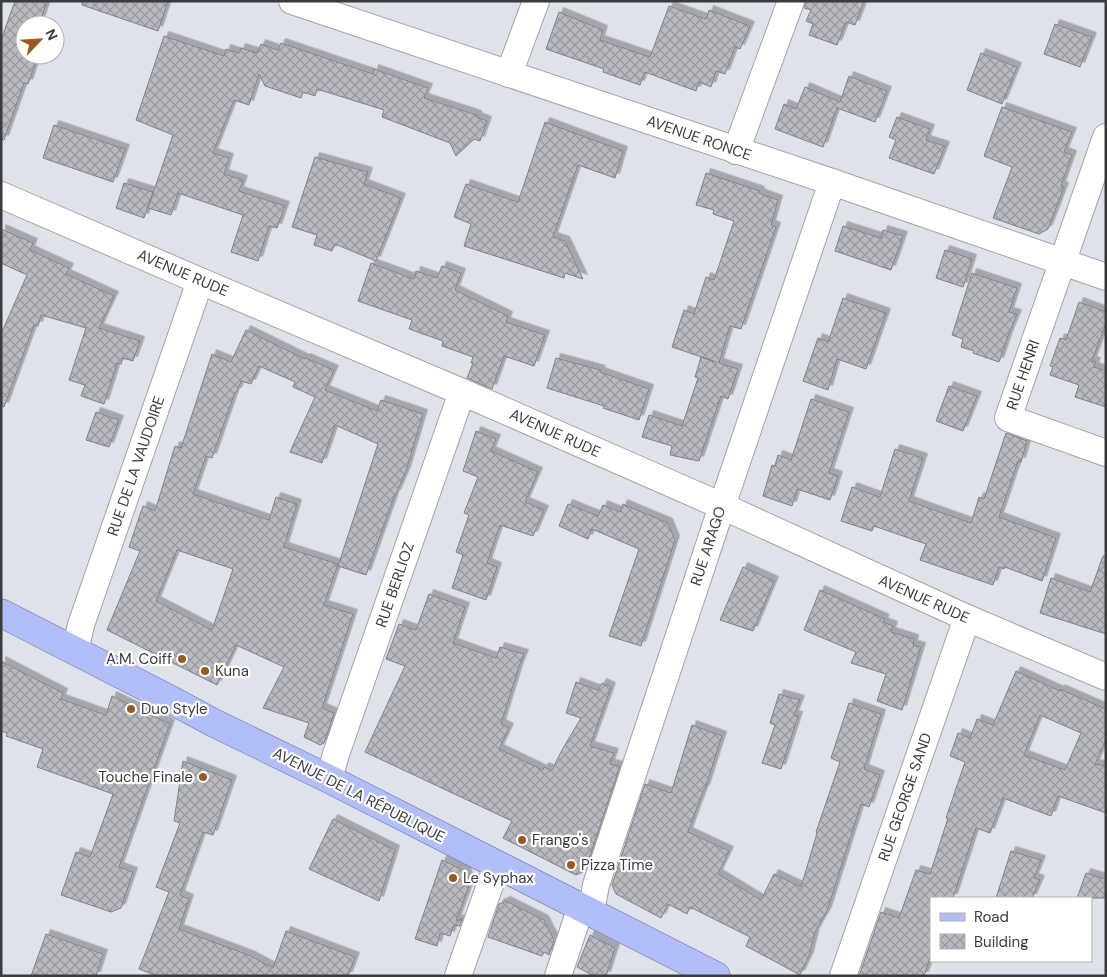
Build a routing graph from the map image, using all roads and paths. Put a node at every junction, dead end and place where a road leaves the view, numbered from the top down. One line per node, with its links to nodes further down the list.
1 (292, 1): 4 (street, AVENUE RONCE)
2 (536, 1): 4 (street)
3 (792, 1): 6 (street)
4 (509, 74): 6 (street, AVENUE RONCE)
5 (1106, 137): 9 (street)
6 (736, 151): 7 (street, AVENUE RONCE)
7 (832, 182): 9 (street, AVENUE RONCE); 14 (street, RUE ARAGO)
8 (1, 195): 11 (street, AVENUE RUDE)
9 (1061, 262): 10 (street, AVENUE RONCE); 13 (street, RUE HENRI)
10 (1106, 277)
11 (200, 281): 12 (street, AVENUE RUDE); 17 (street, RUE DE LA VAUDOIRE)
12 (462, 392): 14 (street, AVENUE RUDE); 19 (street, RUE BERLIOZ)
13 (1106, 453)
14 (722, 506): 16 (street, AVENUE RUDE); 21 (street, RUE ARAGO)
15 (1, 613): 17 (main road, AVENUE DE LA RÉPUBLIQUE)
16 (966, 618): 18 (street, AVENUE RUDE); 25 (street, RUE GEORGE SAND)
17 (75, 651): 19 (main road, AVENUE DE LA RÉPUBLIQUE)
18 (1106, 677)
19 (329, 779): 20 (main road, AVENUE DE LA RÉPUBLIQUE)
20 (497, 865): 21 (main road, AVENUE DE LA RÉPUBLIQUE); 22 (street)
21 (586, 910): 23 (street, RUE ARAGO); 24 (main road, AVENUE DE LA RÉPUBLIQUE)
22 (458, 976)
23 (558, 976)
24 (716, 976)
25 (843, 976)

